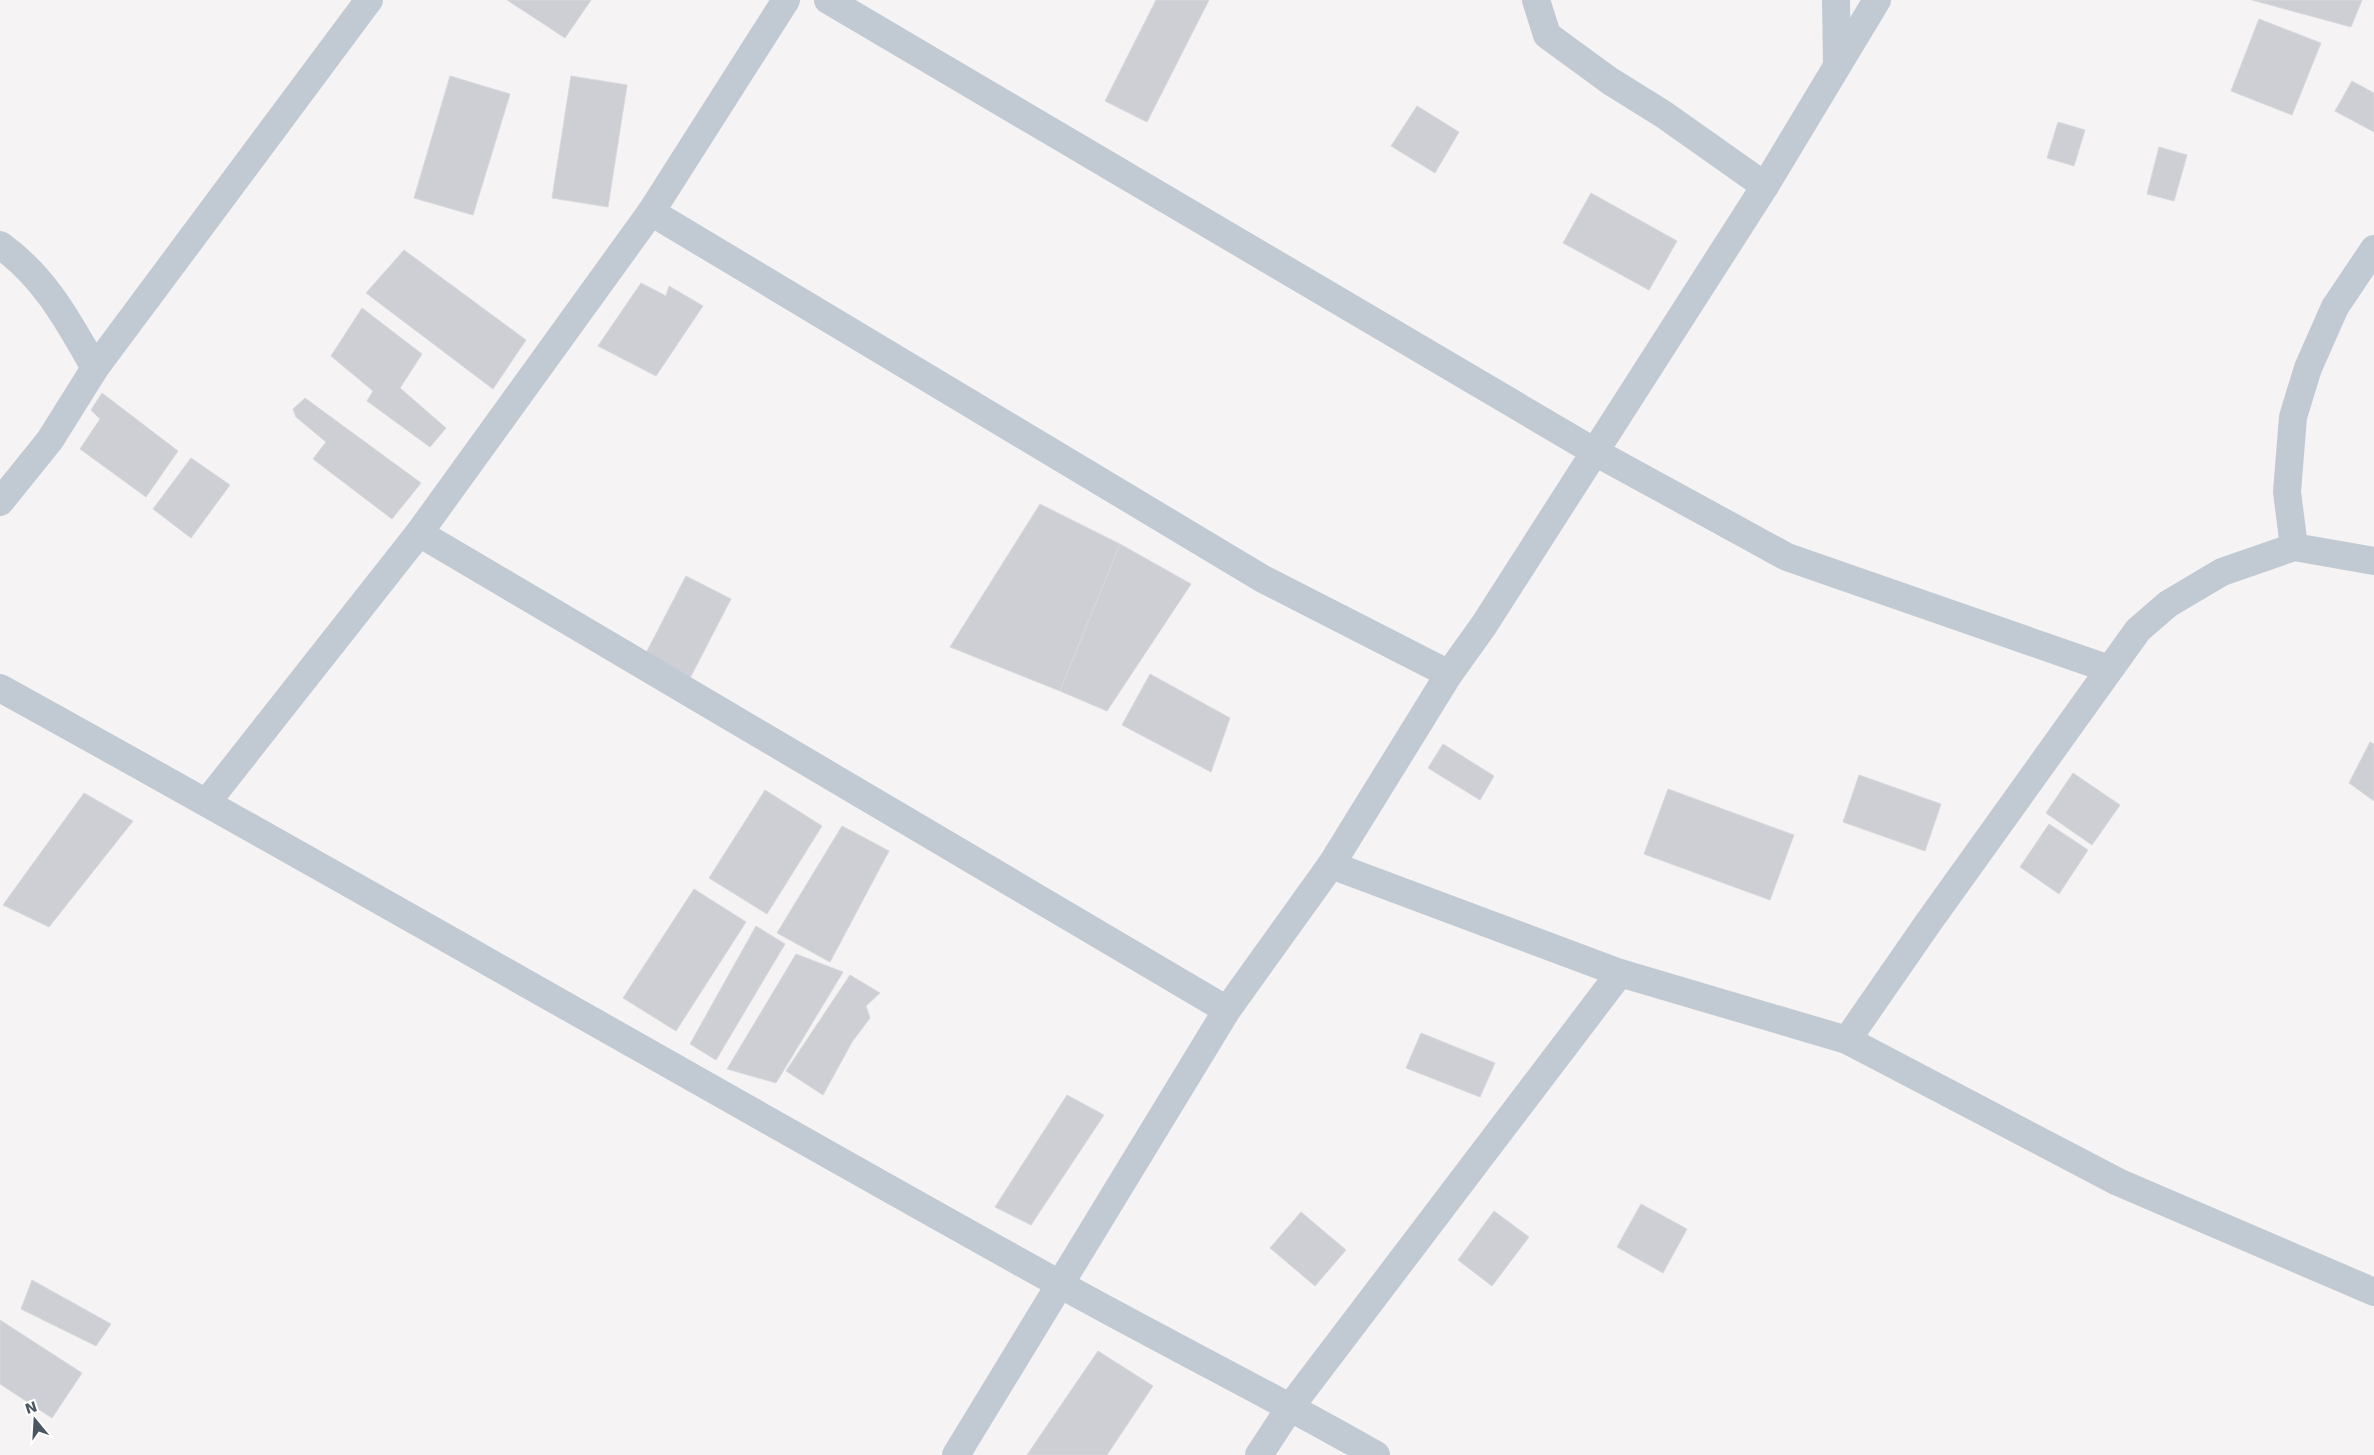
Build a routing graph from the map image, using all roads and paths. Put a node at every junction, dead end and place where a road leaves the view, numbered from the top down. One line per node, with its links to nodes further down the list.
1 (369, 0): 12 (street)
2 (786, 0): 9 (street)
3 (828, 0): 13 (street)
4 (1536, 0): 8 (street)
5 (1836, 0): 7 (street)
6 (1878, 0): 7 (street)
7 (1837, 64): 8 (street)
8 (1765, 186): 13 (street)
9 (651, 212): 15 (street); 19 (street)
10 (0, 245): 12 (street)
11 (2374, 249): 16 (street)
12 (95, 368): 14 (street)
13 (1595, 452): 18 (street); 19 (street)
14 (0, 502)
15 (419, 533): 21 (street); 24 (street)
16 (2294, 547): 17 (street); 18 (street)
17 (2374, 561)
18 (2109, 668): 25 (street)
19 (1449, 674): 22 (street)
20 (0, 688): 21 (street)
21 (207, 802): 26 (street)
22 (1330, 865): 23 (street); 24 (street)
23 (1620, 973): 25 (street); 28 (street)
24 (1227, 1010): 26 (street)
25 (1847, 1040): 27 (street)
26 (1059, 1284): 28 (street); 29 (street)
27 (2374, 1292)
28 (1291, 1406): 30 (street); 31 (street)
29 (956, 1455)
30 (1259, 1455)
31 (1376, 1455)

